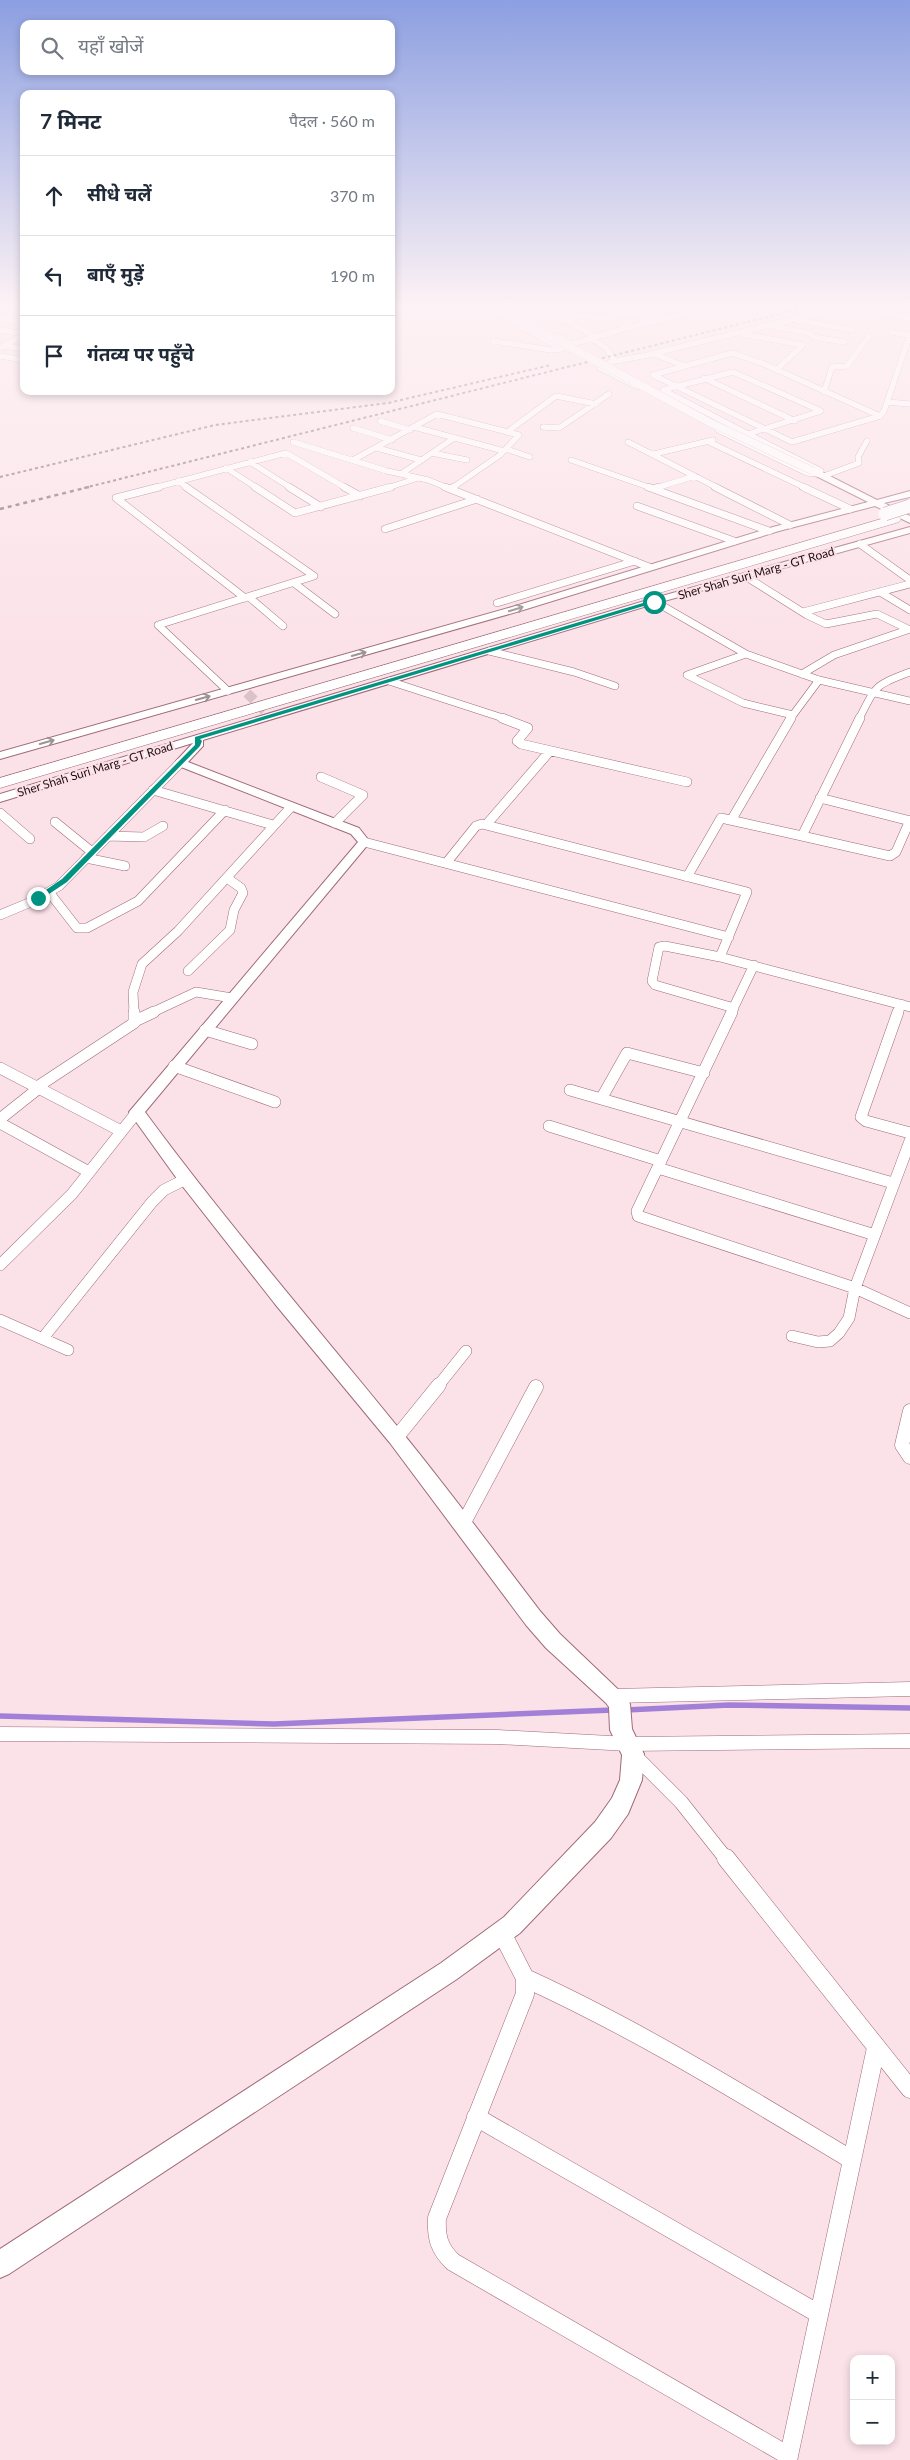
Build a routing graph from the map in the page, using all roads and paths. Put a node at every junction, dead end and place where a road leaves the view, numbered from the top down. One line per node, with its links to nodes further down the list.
1 (427, 420): 14 (street)
2 (460, 420): 16 (street)
3 (524, 420): 16 (street)
4 (572, 420): 12 (street)
5 (698, 420): 18 (street)
6 (705, 420): 38 (street, bridge)
7 (720, 420): 17 (street)
8 (745, 420): 15 (street)
9 (795, 420): 15 (street)
10 (868, 420): 15 (street)
11 (380, 421): 14 (street)
12 (543, 427)
13 (352, 428): 20 (street)
14 (412, 428): 19 (street); 20 (street)
15 (766, 430): 17 (street)
16 (507, 432): 26 (street)
17 (747, 434): 38 (street)
18 (729, 436): 21 (street); 38 (street)
19 (454, 438): 26 (street); 27 (street)
20 (392, 440): 25 (street)
21 (707, 441): 28 (street); 42 (street)
22 (867, 441): 38 (street)
23 (292, 442): 30 (street)
24 (628, 442): 28 (street)
25 (377, 448): 30 (street); 31 (street)
26 (505, 450): 29 (street); 44 (street)
27 (432, 453): 31 (street); 32 (street)
28 (654, 454): 37 (street)
29 (530, 457)
30 (354, 460): 36 (street)
31 (421, 460): 36 (street)
32 (467, 460)
33 (571, 460): 43 (street)
34 (250, 462): 35 (street); 46 (street); 50 (street)
35 (226, 468): 40 (street); 50 (street)
36 (401, 474): 39 (street)
37 (695, 476): 43 (street); 55 (street)
38 (821, 476): 52 (street)
39 (419, 478): 44 (street); 46 (street)
40 (178, 481): 65 (street); 68 (street)
41 (810, 483): 42 (street)
42 (800, 485): 51 (street)
43 (656, 488): 58 (street)
44 (451, 489): 47 (street)
45 (910, 494): 52 (street, Sher Shah Suri Marg - GT Road)
46 (360, 496): 50 (street)
47 (477, 499): 56 (street); 61 (street)
48 (637, 506): 59 (street)
49 (910, 506): 52 (highway, Sher Shah Suri Marg - GT Road, bridge)
50 (321, 507)
51 (850, 509): 52 (street, Sher Shah Suri Marg - GT Road); 55 (street, Sher Shah Suri Marg - GT Road)
52 (885, 512): 53 (highway, Sher Shah Suri Marg - GT Road); 54 (street); 91 (highway, Sher Shah Suri Marg - GT Road); 94 (highway, Sher Shah Suri Marg - GT Road)
53 (910, 514)
54 (910, 520)
55 (790, 525): 58 (street, Sher Shah Suri Marg - GT Road)
56 (385, 529)
57 (910, 530): 60 (street, Sher Shah Suri Marg - GT Road)
58 (769, 531): 59 (street, Sher Shah Suri Marg - GT Road)
59 (734, 541): 62 (street, Sher Shah Suri Marg - GT Road)
60 (860, 544): 63 (street, Sher Shah Suri Marg - GT Road); 64 (street)
61 (635, 561): 62 (street); 70 (street)
62 (649, 566): 83 (street, Sher Shah Suri Marg - GT Road, one-way to 62)
63 (745, 576): 69 (street, Sher Shah Suri Marg - GT Road); 72 (street)
64 (910, 580)
65 (294, 583): 68 (street); 73 (street)
66 (910, 584): 67 (street)
67 (880, 592): 71 (street); 72 (street)
68 (247, 598): 74 (street); 83 (street)
69 (654, 602): 76 (street, Sher Shah Suri Marg - GT Road); 77 (street)
70 (497, 603)
71 (910, 610)
72 (803, 612): 75 (street)
73 (335, 614)
74 (283, 626)
75 (908, 628): 79 (street)
76 (489, 651): 81 (street, Sher Shah Suri Marg - GT Road); 82 (street)
77 (746, 654): 79 (street); 86 (street)
78 (910, 672): 84 (street)
79 (802, 674): 80 (street)
80 (819, 680): 84 (street); 86 (street)
81 (389, 681): 87 (street, Sher Shah Suri Marg - GT Road); 88 (street)
82 (614, 686)
83 (228, 691): 89 (street, Sher Shah Suri Marg - GT Road, one-way to 83)
84 (872, 694): 85 (street); 97 (street)
85 (910, 701)
86 (793, 715): 101 (street)
87 (197, 738): 90 (street); 96 (street, Sher Shah Suri Marg - GT Road)
88 (550, 751): 93 (street); 106 (street)
89 (0, 756)
90 (180, 763): 95 (street); 98 (street)
91 (0, 772)
92 (321, 777): 104 (street)
93 (687, 782)
94 (0, 783)
95 (153, 790): 99 (street); 108 (street)
96 (0, 798)
97 (820, 798): 102 (street); 109 (street)
98 (292, 806): 104 (street); 105 (street)
99 (225, 810): 105 (street); 117 (street)
100 (0, 813): 110 (street)
101 (732, 819): 109 (street); 115 (street)
102 (910, 820): 109 (street)
103 (55, 822): 112 (street)
104 (335, 823): 111 (street)
105 (273, 825): 116 (street)
106 (486, 825): 113 (street); 115 (street)
107 (163, 826): 108 (street)
108 (108, 836): 112 (street)
109 (802, 836)
110 (30, 839)
111 (364, 842): 113 (street); 125 (street)
112 (89, 855): 114 (street); 117 (street)
113 (447, 862): 121 (street)
114 (125, 866)
115 (687, 876): 121 (street)
116 (228, 878): 124 (street); 128 (street)
117 (49, 892): 119 (street)
118 (0, 901): 119 (street)
119 (10, 911): 120 (street)
120 (0, 914)
121 (729, 937): 122 (street)
122 (720, 957): 123 (street); 127 (street)
123 (754, 965): 126 (street); 127 (street)
124 (188, 971)
125 (232, 998): 128 (street); 129 (street)
126 (905, 1005): 144 (street)
127 (734, 1008): 133 (street)
128 (135, 1021): 134 (street)
129 (205, 1030): 130 (street); 131 (street)
130 (252, 1044)
131 (174, 1066): 137 (street); 138 (street)
132 (0, 1068): 134 (street)
133 (704, 1073): 136 (street); 140 (street)
134 (38, 1088): 139 (street); 143 (street)
135 (570, 1090): 136 (street)
136 (601, 1099): 140 (street)
137 (275, 1102)
138 (137, 1112): 143 (street); 148 (street)
139 (0, 1119)
140 (682, 1121): 146 (street); 149 (street)
141 (0, 1123): 147 (street)
142 (549, 1126): 146 (street)
143 (121, 1131): 147 (street)
144 (910, 1133)
145 (910, 1141): 149 (street)
146 (660, 1165): 150 (street); 152 (street)
147 (89, 1172): 151 (street)
148 (186, 1179): 156 (street); 161 (street)
149 (892, 1183): 150 (street)
150 (875, 1235): 152 (street)
151 (0, 1265)
152 (855, 1288): 153 (street); 155 (street)
153 (910, 1313)
154 (0, 1320): 156 (street)
155 (792, 1336)
156 (43, 1338): 157 (street)
157 (68, 1350)
158 (466, 1351): 161 (street)
159 (536, 1387): 163 (street)
160 (910, 1411): 162 (street)
161 (396, 1438): 163 (street)
162 (910, 1457)
163 (462, 1526): 165 (street)
164 (910, 1688): 165 (street)
165 (616, 1700): 168 (street)
166 (0, 1734): 168 (street)
167 (910, 1741): 168 (street)
168 (628, 1743): 169 (street); 171 (street)
169 (502, 1933): 170 (street); 175 (street)
170 (525, 1978): 173 (street); 174 (street)
171 (876, 2048): 172 (street); 174 (street)
172 (910, 2089)
173 (476, 2118): 176 (street); 177 (street)
174 (852, 2160): 176 (street)
175 (0, 2265)
176 (819, 2314): 177 (street)
177 (789, 2458)

